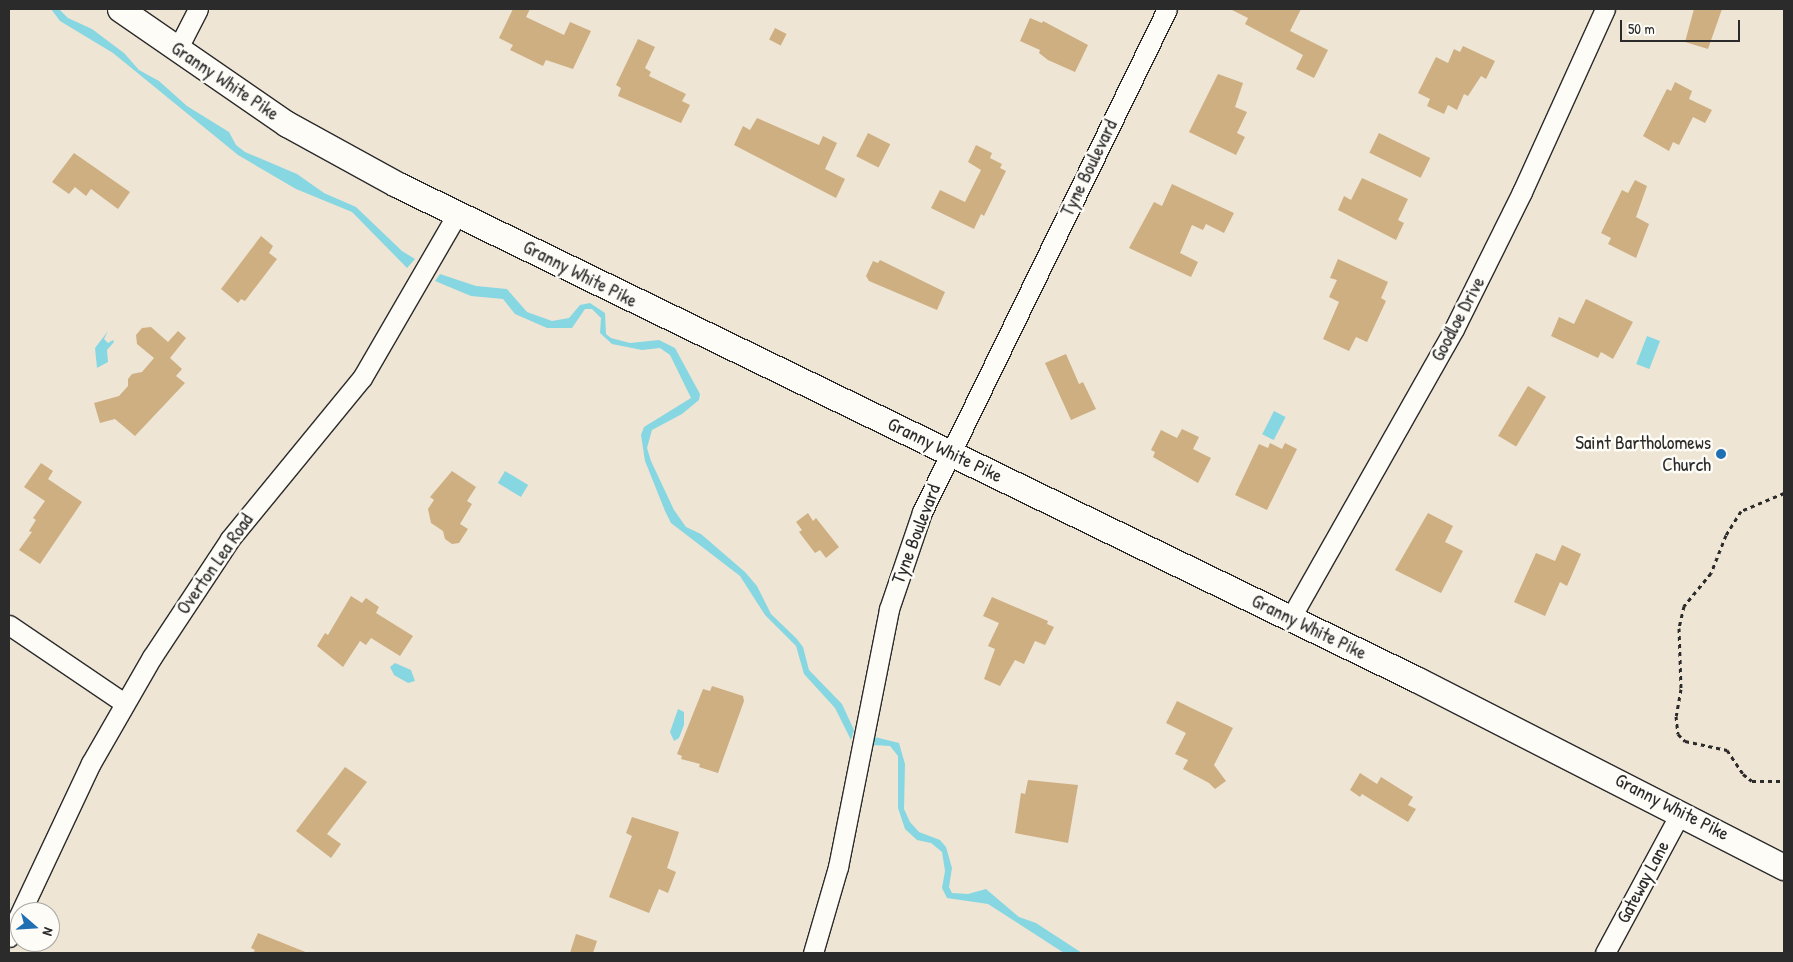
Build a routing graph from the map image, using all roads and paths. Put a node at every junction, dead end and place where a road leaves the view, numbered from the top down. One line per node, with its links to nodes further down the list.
1 (120, 9): 5 (main road, Granny White Pike)
2 (198, 9): 5 (street)
3 (1167, 9): 7 (street, Tyne Boulevard)
4 (1605, 9): 9 (street, Goodloe Drive)
5 (177, 50): 6 (main road, Granny White Pike)
6 (458, 214): 7 (main road, Granny White Pike); 11 (street, Overton Lea Road)
7 (950, 452): 9 (main road, Granny White Pike); 16 (street, Tyne Boulevard)
8 (1784, 493): 12 (path)
9 (1290, 619): 13 (main road, Granny White Pike)
10 (9, 625): 11 (street)
11 (124, 703): 15 (street, Overton Lea Road)
12 (1784, 781)
13 (1681, 812): 14 (main road, Granny White Pike); 17 (street, Gateway Lane)
14 (1784, 867)
15 (9, 937)
16 (813, 953)
17 (1605, 953)

